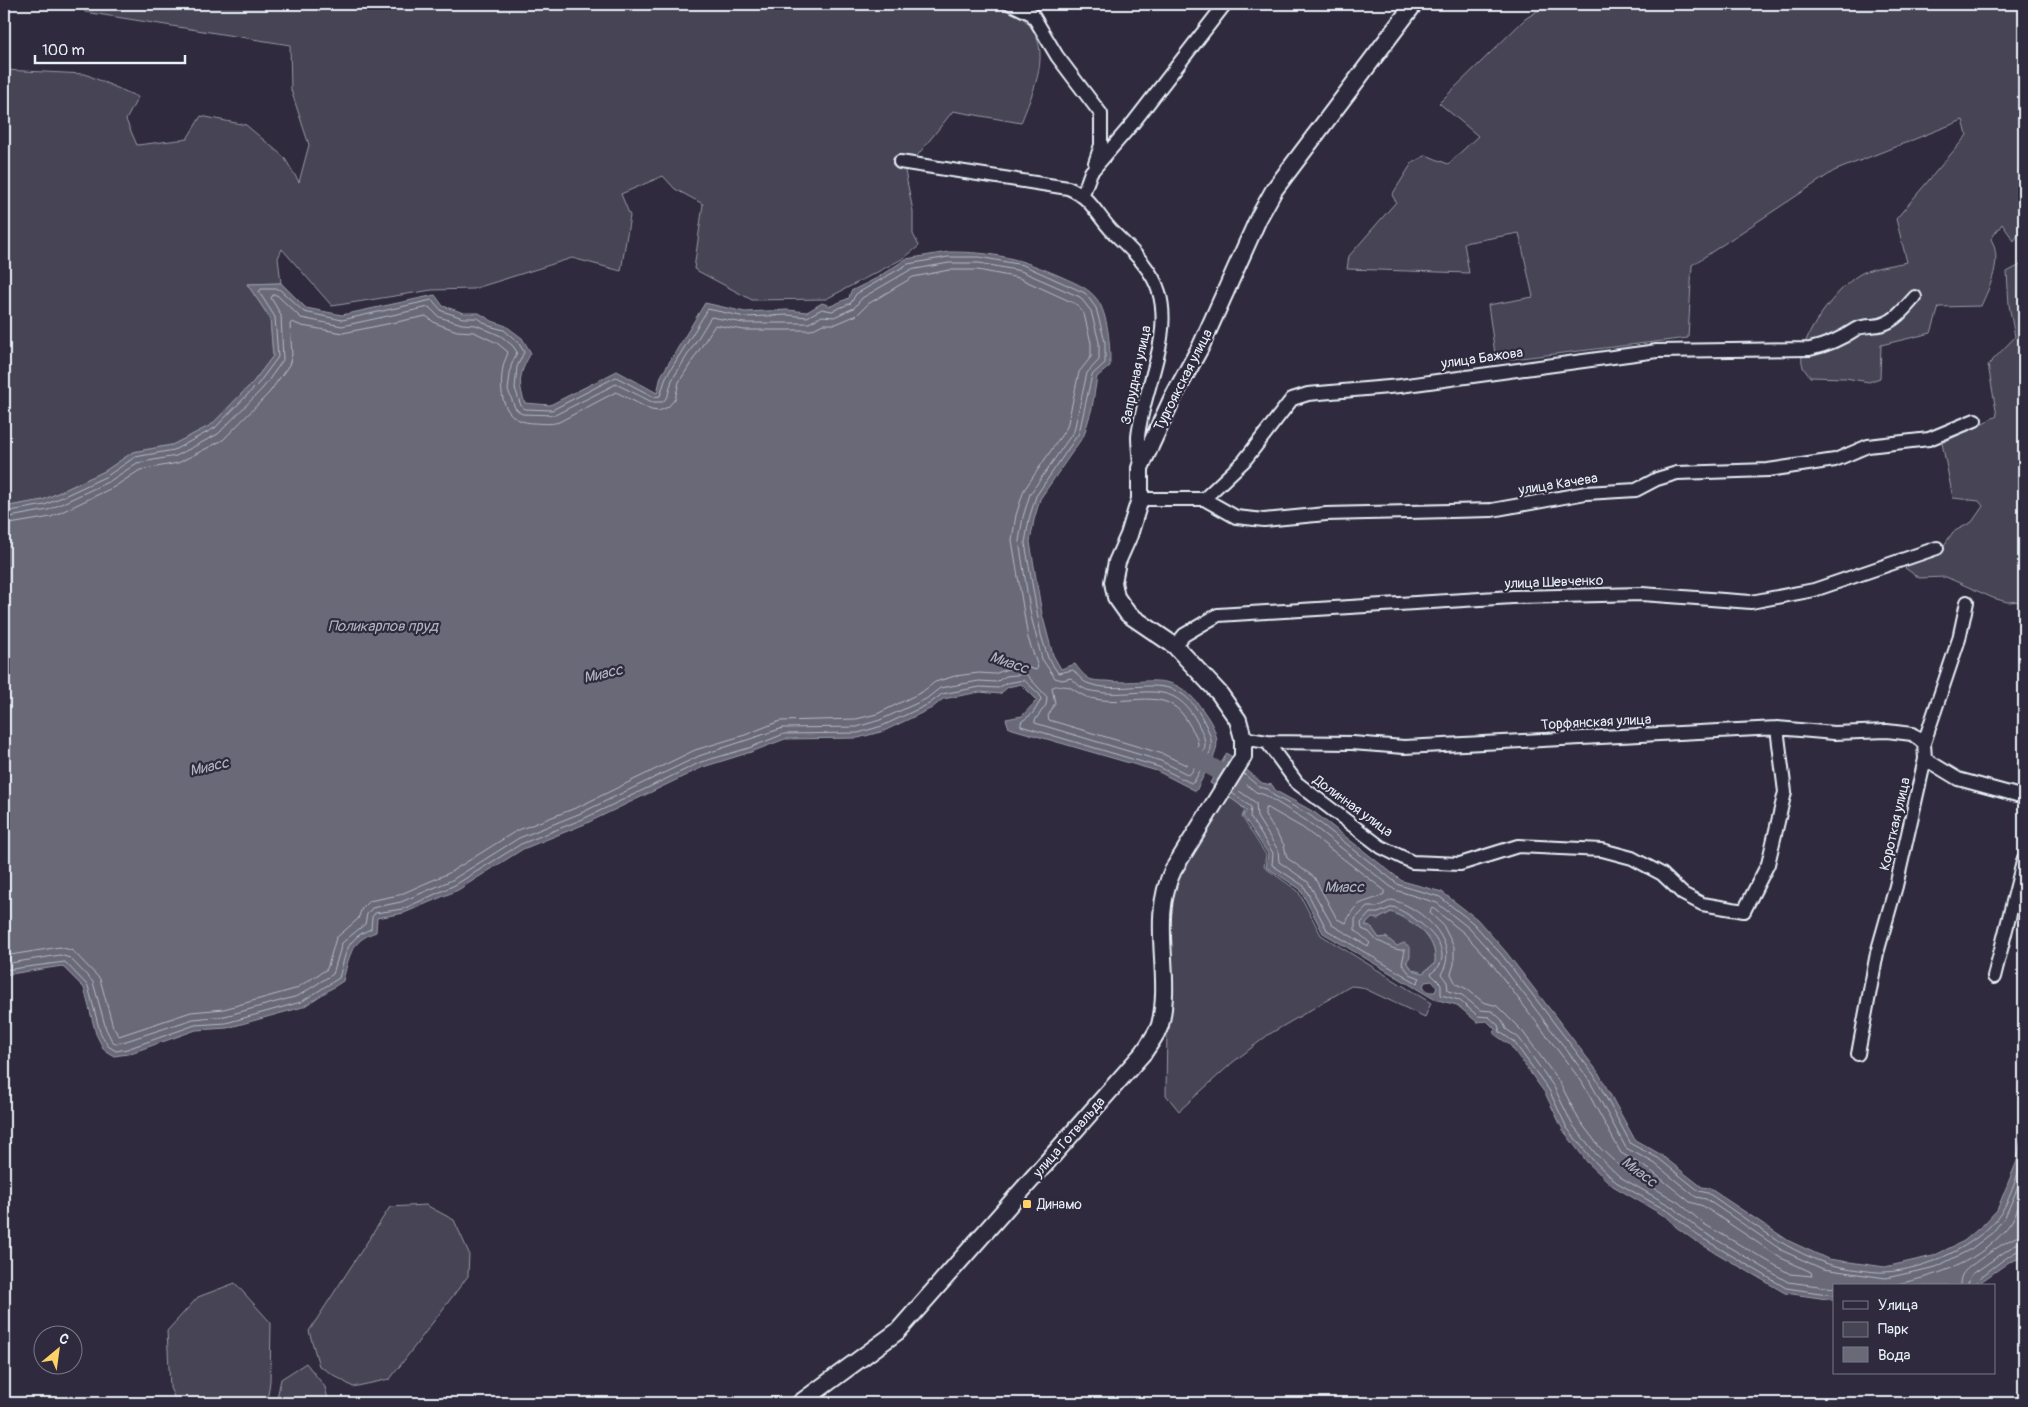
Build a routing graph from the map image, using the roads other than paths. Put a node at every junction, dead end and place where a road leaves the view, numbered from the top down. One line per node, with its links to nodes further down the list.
1 (1011, 4): 5 (street)
2 (1225, 4): 5 (street)
3 (1414, 4): 9 (main road, Тургоякская улица)
4 (900, 162): 6 (street)
5 (1091, 172): 6 (street)
6 (1084, 194): 9 (street, Запрудная улица)
7 (1915, 297): 11 (street, улица Бажова)
8 (1975, 420): 11 (street, улица Качева)
9 (1140, 468): 10 (main road, Тургоякская улица)
10 (1140, 499): 11 (street, улица Качева); 14 (main road, Тургоякская улица)
11 (1204, 499)
12 (1937, 548): 14 (street, улица Шевченко)
13 (1967, 602): 18 (street, Короткая улица)
14 (1175, 646): 16 (main road, Тургоякская улица)
15 (1777, 728): 17 (street, Торфянская улица); 17 (street, Долинная улица); 18 (street, Торфянская улица)
16 (1244, 738): 17 (street); 19 (main road, Тургоякская улица)
17 (1267, 742)
18 (1924, 744): 20 (street, Короткая улица)
19 (1243, 757): 26 (main road, улица Готвальда)
20 (1926, 759): 21 (street); 25 (street, Короткая улица)
21 (2024, 797)
22 (2024, 858): 23 (street)
23 (2019, 903): 24 (street)
24 (1994, 977)
25 (1858, 1054)
26 (800, 1403)

